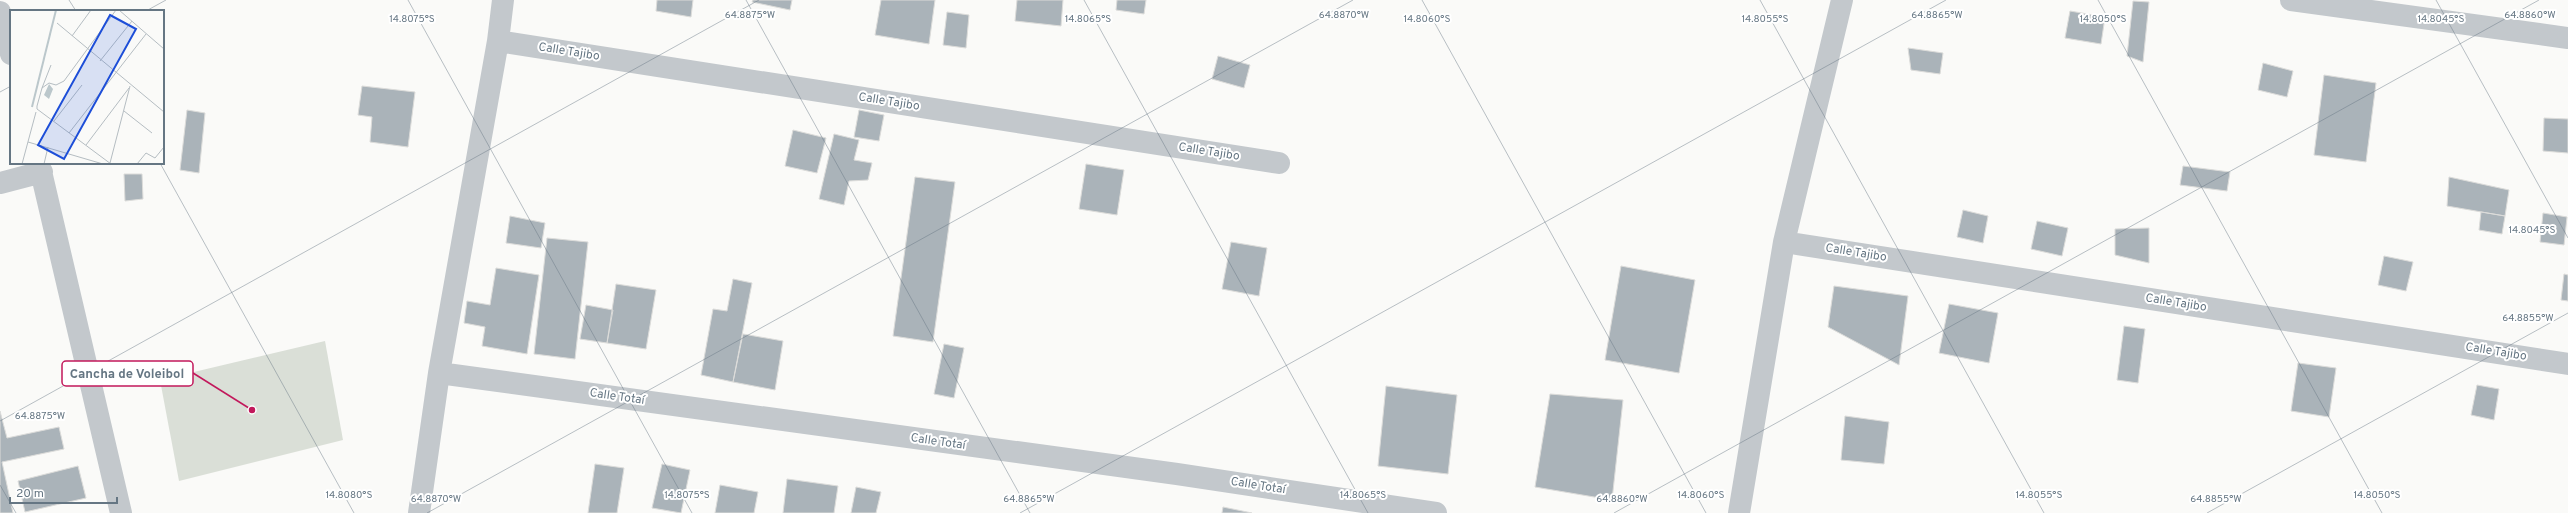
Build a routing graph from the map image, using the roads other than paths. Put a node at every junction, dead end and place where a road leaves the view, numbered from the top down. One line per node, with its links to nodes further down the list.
1 (503, 0): 6 (street)
2 (1842, 0): 11 (street)
3 (2291, 0): 5 (street)
4 (0, 12): 7 (street)
5 (2568, 38)
6 (498, 42): 8 (street, Calle Tajibo); 13 (street)
7 (10, 50)
8 (1279, 163)
9 (41, 168): 10 (street); 14 (street)
10 (0, 183)
11 (1784, 242): 12 (street, Calle Tajibo); 17 (street)
12 (2568, 364)
13 (439, 373): 15 (street); 16 (street, Calle Totaí)
14 (121, 513)
15 (419, 513)
16 (1436, 513)
17 (1739, 513)

